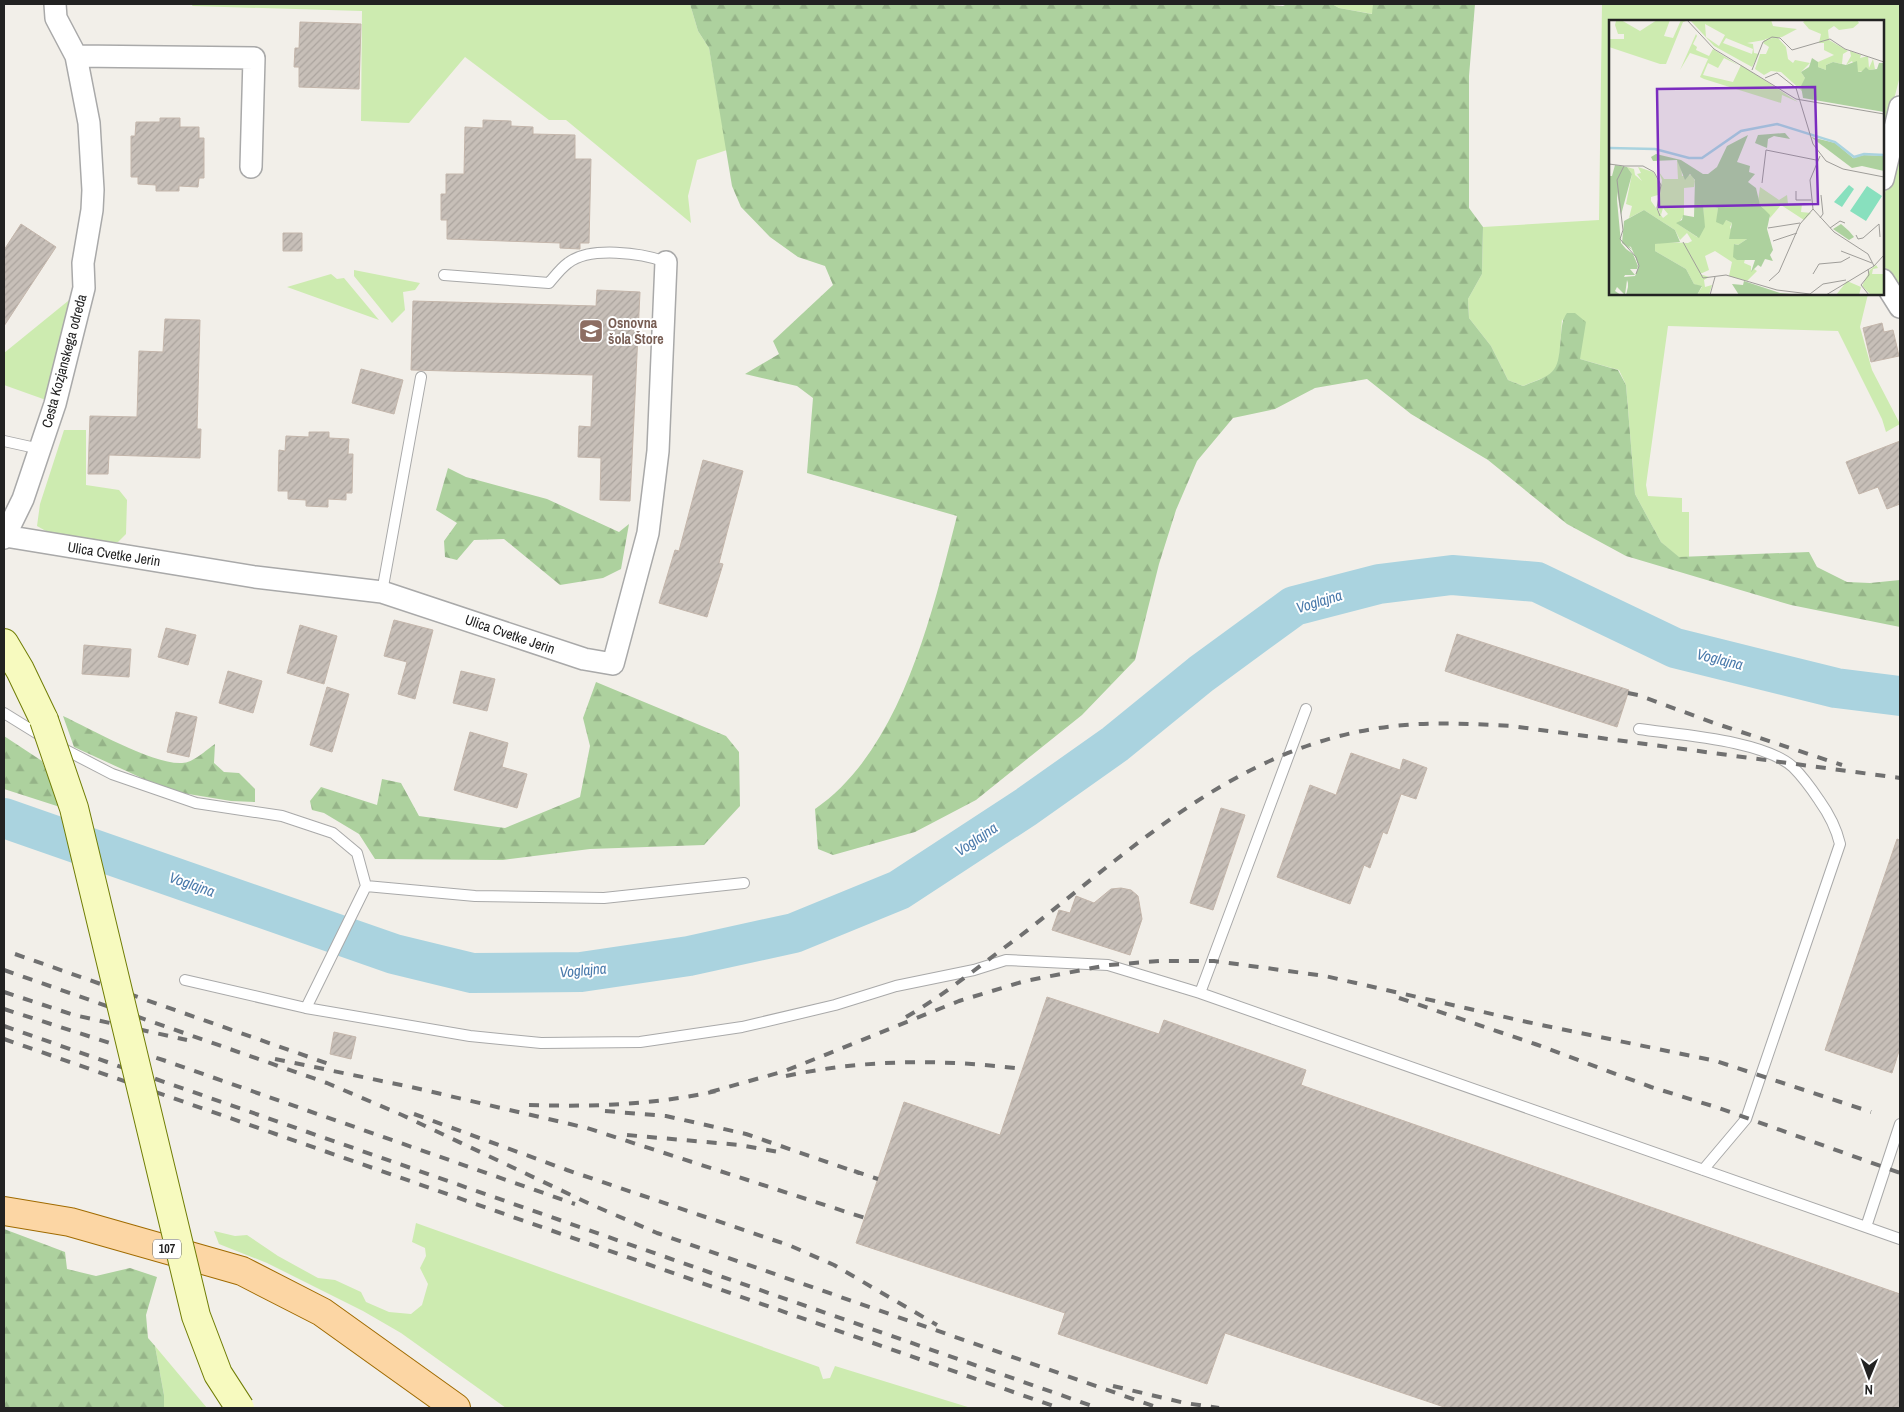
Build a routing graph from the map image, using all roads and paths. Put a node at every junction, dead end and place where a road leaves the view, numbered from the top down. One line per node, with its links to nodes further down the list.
1 (55, 4): 2 (street, Cesta Kozjanskega odreda)
2 (76, 56): 4 (street); 12 (street, Cesta Kozjanskega odreda)
3 (1900, 107): 5 (street)
4 (251, 167)
5 (1884, 175)
6 (666, 262): 7 (lane); 14 (street, Ulica Cvetke Jerin)
7 (444, 276)
8 (1884, 282): 9 (street)
9 (1900, 307)
10 (421, 376): 14 (lane)
11 (4, 441): 12 (lane)
12 (40, 449): 13 (street, Cesta Kozjanskega odreda)
13 (4, 536): 14 (street, Ulica Cvetke Jerin)
14 (382, 592)
15 (4, 643): 29 (street, bridge)
16 (1306, 709): 22 (lane)
17 (4, 714): 20 (lane)
18 (1639, 729): 25 (lane)
19 (744, 883): 20 (lane)
20 (366, 886): 23 (lane)
21 (185, 980): 23 (lane)
22 (1200, 993): 23 (lane); 25 (lane)
23 (306, 1008)
24 (1899, 1130): 27 (lane)
25 (1704, 1170): 27 (lane)
26 (4, 1211): 30 (main road, 107)
27 (1866, 1227): 28 (lane)
28 (1900, 1239)
29 (240, 1408)
30 (456, 1408)

